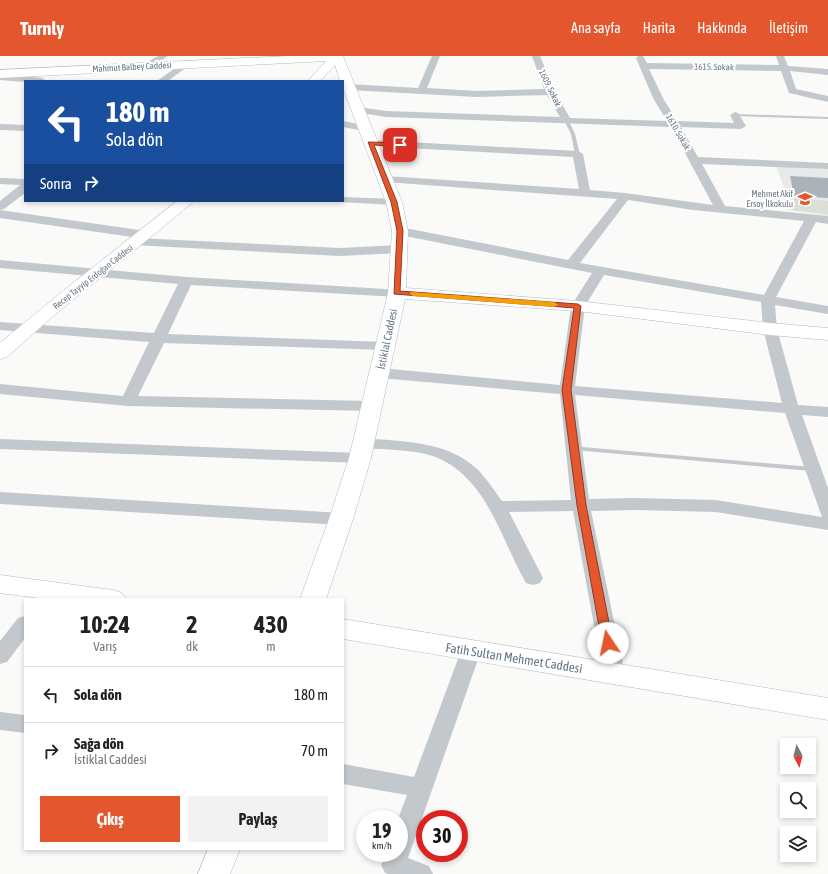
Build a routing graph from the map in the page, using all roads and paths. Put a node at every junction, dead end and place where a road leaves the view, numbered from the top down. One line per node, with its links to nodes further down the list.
1 (164, 56): 8 (street)
2 (436, 56): 17 (street)
3 (536, 56): 18 (street, 1609. Sokak)
4 (639, 56): 9 (street, 1610. Sokak)
5 (780, 56): 10 (street)
6 (337, 57): 7 (street, Mahmut Balbey Caddesi); 15 (street); 16 (street, İstiklal Caddesi)
7 (185, 64): 8 (street, Mahmut Balbey Caddesi); 14 (street)
8 (147, 66): 12 (street, Mahmut Balbey Caddesi)
9 (644, 66): 10 (street, 1615. Sokak); 25 (street, 1610. Sokak)
10 (784, 68): 11 (street, 1615. Sokak); 19 (street)
11 (828, 72)
12 (0, 75): 13 (street)
13 (35, 80)
14 (163, 80)
15 (315, 80)
16 (349, 86): 17 (street); 20 (street, İstiklal Caddesi)
17 (421, 92): 18 (street)
18 (550, 92): 23 (street, 1609. Sokak)
19 (828, 99)
20 (358, 110): 23 (street); 28 (street, İstiklal Caddesi)
21 (735, 115): 22 (lane); 25 (street)
22 (828, 118)
23 (566, 120): 25 (street); 29 (lane)
24 (344, 124): 28 (street)
25 (676, 125): 30 (street, 1610. Sokak)
26 (0, 127): 27 (street)
27 (24, 128)
28 (367, 136): 29 (street); 32 (street, İstiklal Caddesi)
29 (578, 154): 36 (street)
30 (694, 160): 31 (street); 42 (street, 1610. Sokak)
31 (828, 166)
32 (386, 179): 36 (street); 40 (street, İstiklal Caddesi)
33 (0, 181): 34 (street)
34 (24, 182)
35 (24, 188): 41 (street)
36 (585, 193): 37 (street)
37 (625, 196): 42 (street); 50 (street)
38 (344, 200): 40 (street)
39 (185, 202): 47 (street, Recep Tayyip Erdoğan Caddesi)
40 (394, 202): 46 (street, İstiklal Caddesi)
41 (0, 207)
42 (720, 207): 44 (street)
43 (0, 214): 47 (street)
44 (812, 218): 45 (street); 55 (street)
45 (828, 220)
46 (400, 231): 48 (street, İstiklal Caddesi); 50 (street)
47 (142, 238): 48 (street); 52 (street, Recep Tayyip Erdoğan Caddesi)
48 (400, 249): 54 (street, İstiklal Caddesi)
49 (0, 264): 52 (street)
50 (571, 265): 51 (street)
51 (600, 270): 55 (street); 56 (street)
52 (99, 272): 53 (street); 59 (street, Recep Tayyip Erdoğan Caddesi)
53 (186, 281): 54 (street); 62 (street)
54 (397, 293): 56 (street); 63 (street, İstiklal Caddesi)
55 (768, 299): 57 (street); 60 (street)
56 (578, 306): 60 (street); 67 (street)
57 (828, 310)
58 (0, 326): 59 (street)
59 (27, 328): 62 (street); 64 (street, Recep Tayyip Erdoğan Caddesi)
60 (770, 329): 61 (street); 70 (street)
61 (828, 334)
62 (158, 338): 63 (street); 68 (street)
63 (386, 346): 65 (street, İstiklal Caddesi)
64 (0, 353)
65 (380, 373): 67 (street); 69 (street, İstiklal Caddesi)
66 (0, 390): 68 (street)
67 (566, 390): 70 (street); 73 (street)
68 (128, 400): 69 (street)
69 (372, 406): 74 (street, İstiklal Caddesi)
70 (792, 410): 71 (street); 75 (street)
71 (828, 412)
72 (0, 444): 74 (street)
73 (574, 448): 75 (lane); 77 (street)
74 (362, 451): 78 (street); 80 (street, İstiklal Caddesi)
75 (812, 468): 79 (street)
76 (0, 498): 80 (street)
77 (581, 505): 78 (street); 81 (street); 91 (street)
78 (496, 506): 82 (street)
79 (828, 513)
80 (341, 519): 86 (street, İstiklal Caddesi)
81 (828, 524)
82 (533, 578)
83 (0, 584): 84 (street)
84 (47, 595): 85 (street)
85 (96, 598)
86 (314, 598)
87 (24, 625): 90 (street)
88 (344, 629): 89 (street, Fatih Sultan Mehmet Caddesi)
89 (471, 651): 91 (street, Fatih Sultan Mehmet Caddesi); 96 (street)
90 (0, 656)
91 (614, 674): 92 (street, Fatih Sultan Mehmet Caddesi)
92 (828, 708)
93 (0, 721): 94 (street)
94 (24, 724)
95 (344, 774): 96 (street)
96 (422, 788): 97 (street)
97 (408, 826)
98 (224, 850): 100 (street)
99 (397, 862): 101 (street)
100 (214, 874)
101 (420, 874)

